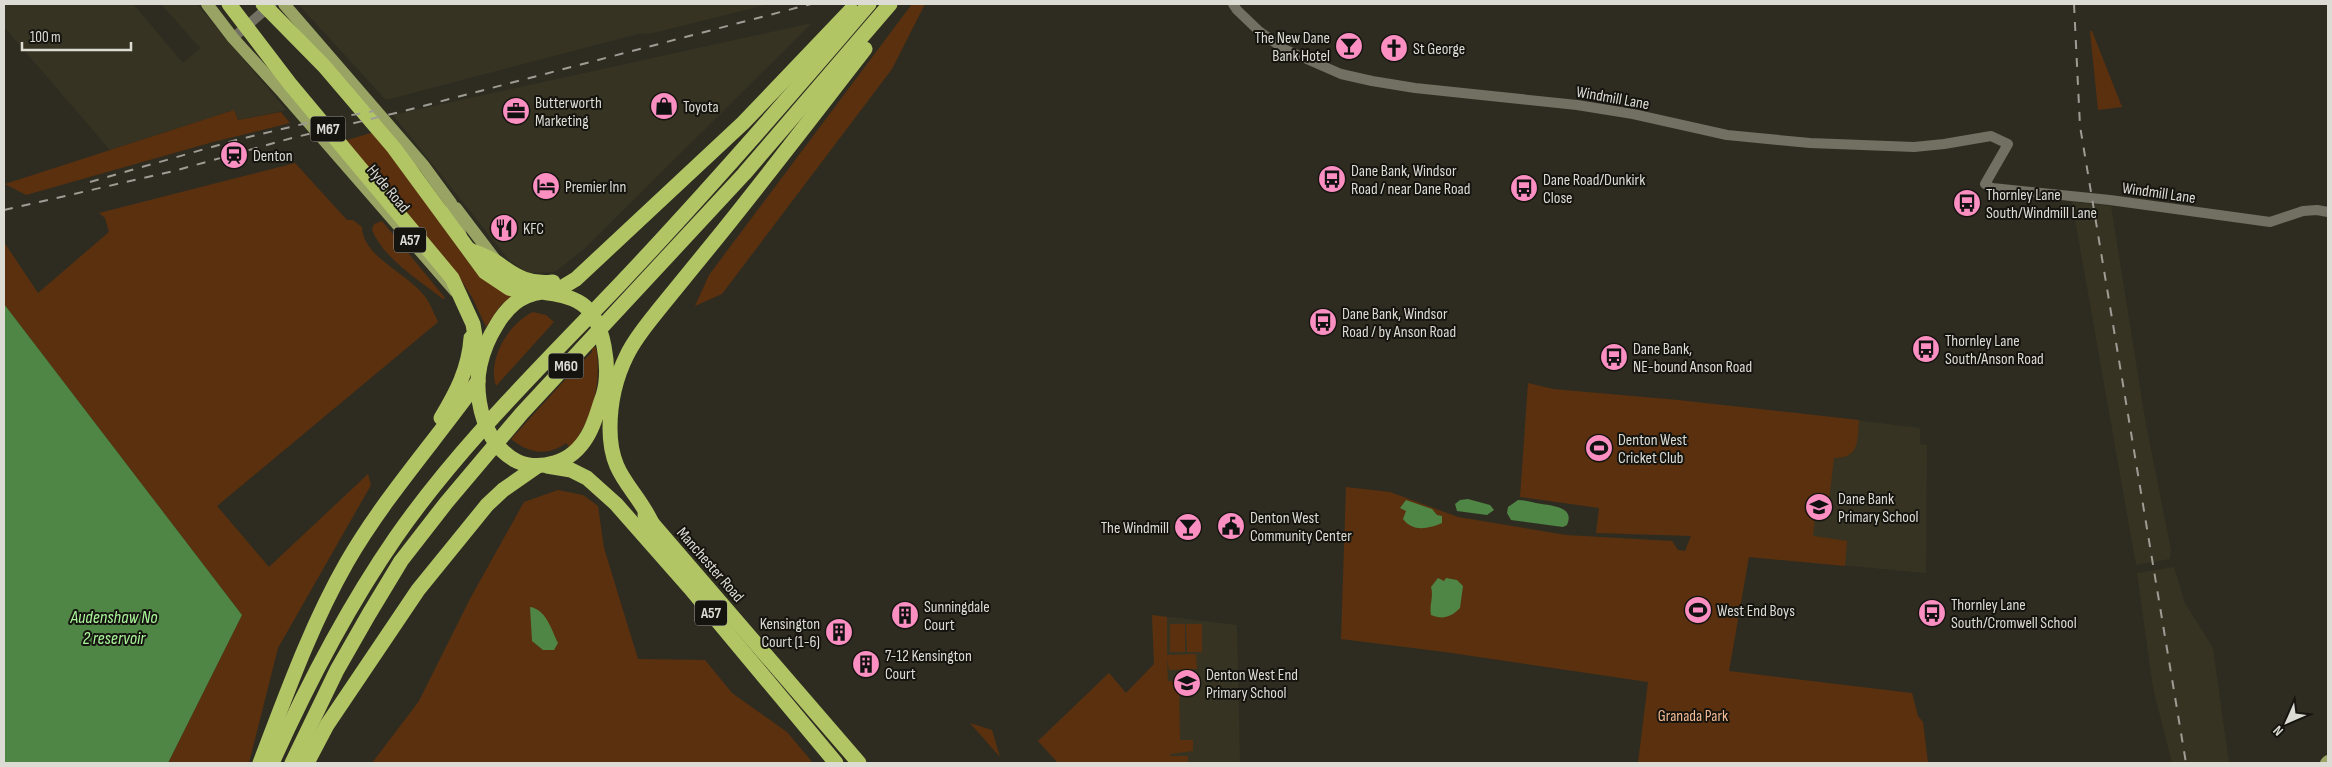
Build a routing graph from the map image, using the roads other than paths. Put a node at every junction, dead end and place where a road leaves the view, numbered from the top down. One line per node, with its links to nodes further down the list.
1 (207, 4): 10 (main road, Hyde Road)
2 (263, 4): 11 (highway, M67)
3 (273, 4): 10 (street)
4 (284, 4): 11 (main road)
5 (857, 4): 17 (highway)
6 (869, 4): 30 (highway, M60)
7 (892, 4): 20 (highway, M60); 31 (highway, M60)
8 (1233, 4): 14 (street, Windmill Lane)
9 (230, 5): 12 (highway, M67)
10 (233, 38): 12 (main road, Hyde Road)
11 (400, 145): 13 (main road); 15 (highway, M67)
12 (362, 176): 19 (highway, M67)
13 (451, 202): 15 (main road); 16 (main road)
14 (2328, 212)
15 (465, 245): 16 (highway); 18 (highway)
16 (498, 263): 17 (highway)
17 (574, 276): 18 (highway)
18 (535, 293): 21 (highway); 22 (highway)
19 (473, 324): 21 (highway); 26 (highway)
20 (624, 350): 22 (highway); 27 (highway)
21 (480, 364): 23 (highway)
22 (606, 365): 24 (highway)
23 (478, 381): 25 (highway); 26 (highway)
24 (604, 392): 25 (highway); 27 (highway, Manchester Road / A57)
25 (541, 466): 32 (highway); 33 (highway, Manchester Road / A57)
26 (398, 488): 29 (highway)
27 (652, 523): 28 (highway, Manchester Road / A57)
28 (854, 761)
29 (260, 763)
30 (272, 763)
31 (292, 763)
32 (308, 763)
33 (836, 763)

